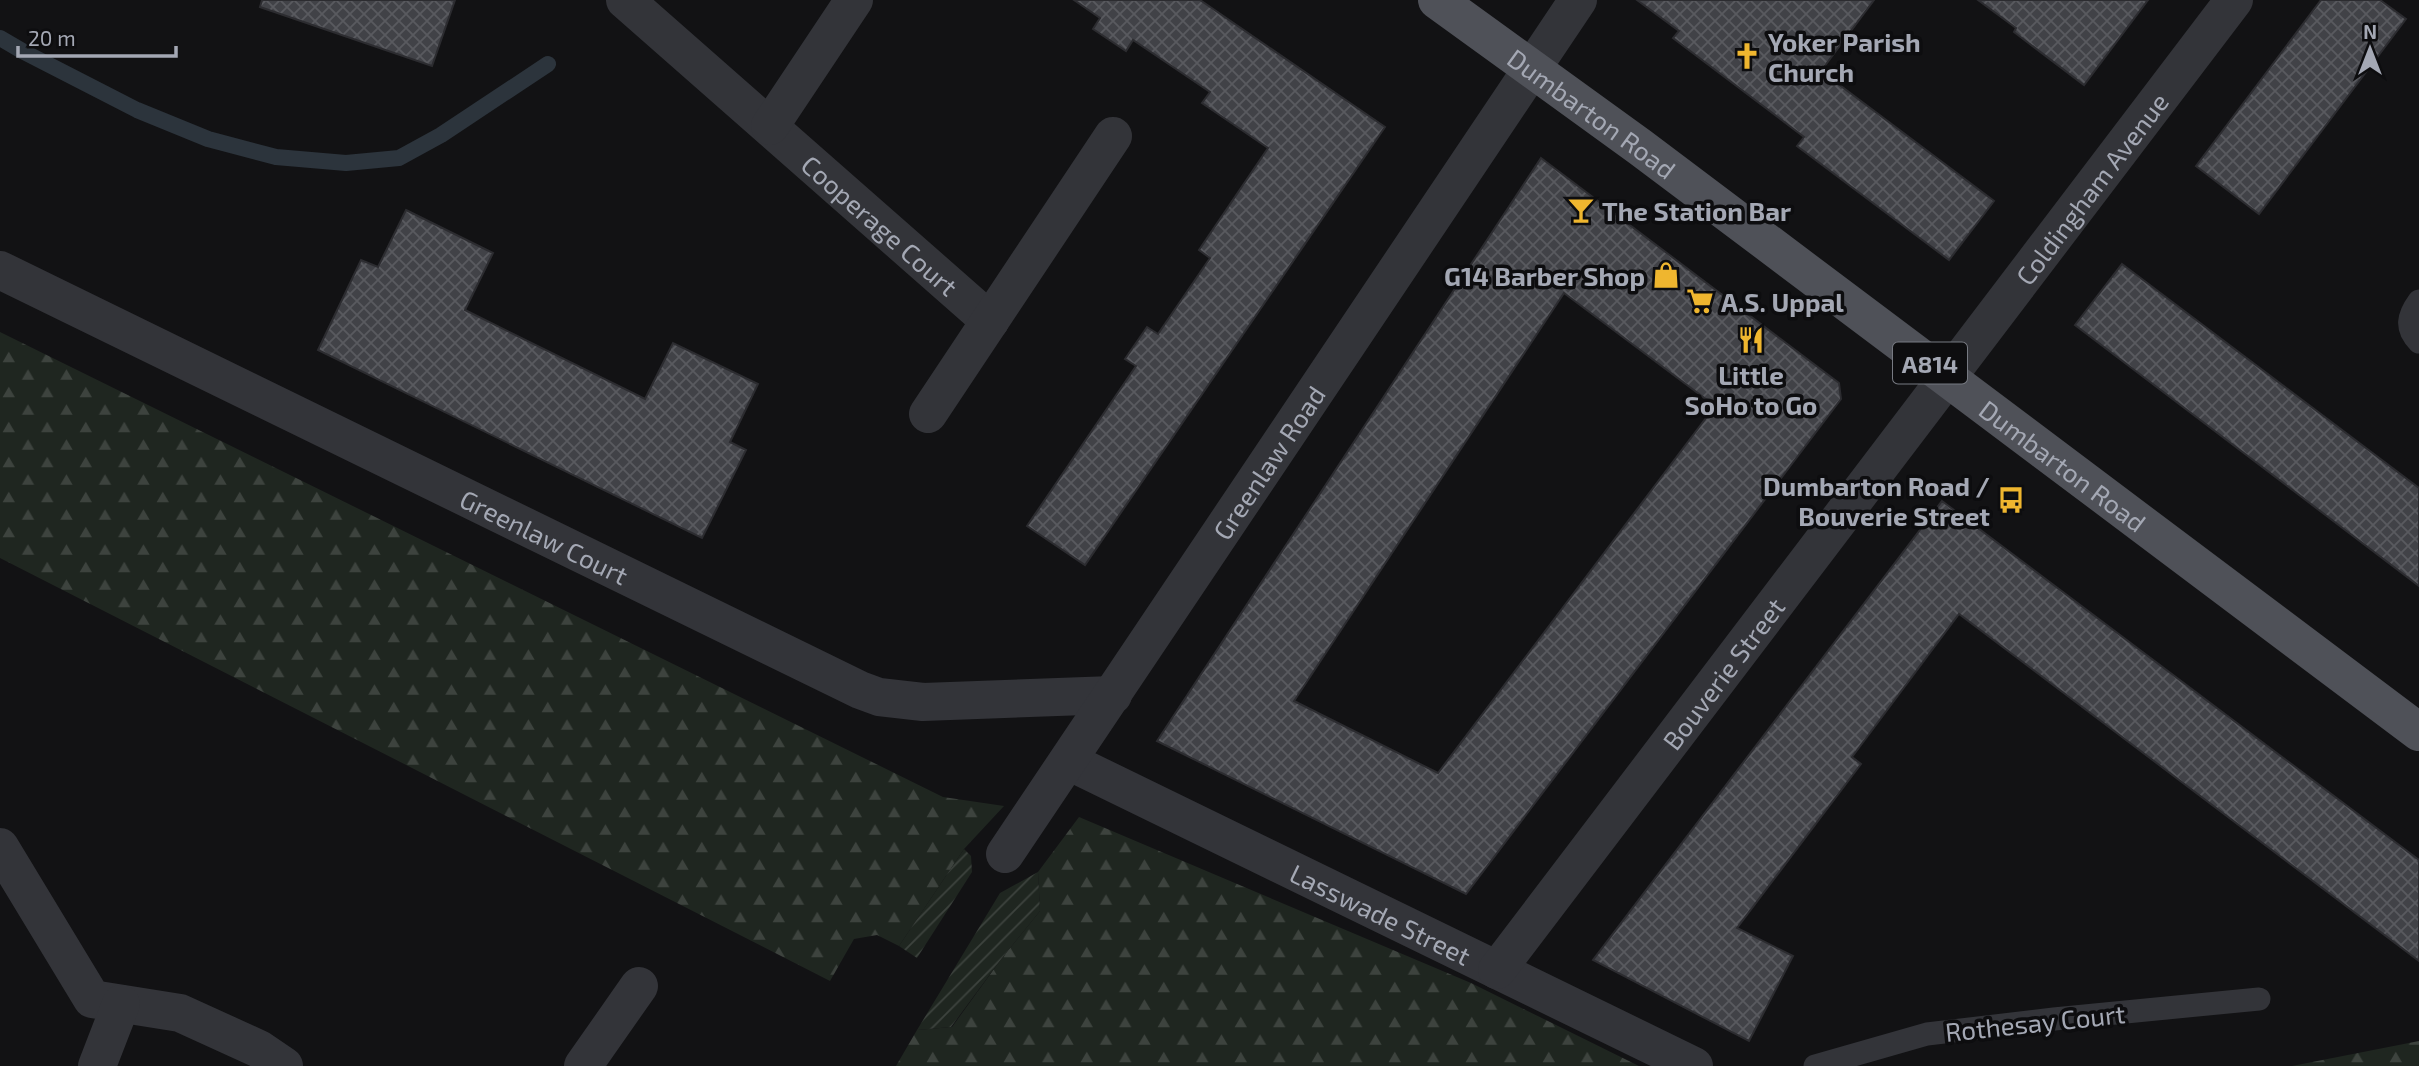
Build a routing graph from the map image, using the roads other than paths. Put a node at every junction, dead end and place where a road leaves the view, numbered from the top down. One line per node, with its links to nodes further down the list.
1 (625, 0): 7 (street, Cooperage Court)
2 (854, 0): 7 (street)
3 (1437, 0): 6 (main road, Dumbarton Road / A814)
4 (1578, 0): 6 (street, Greenlaw Road)
5 (2234, 0): 13 (street, Coldingham Avenue)
6 (1533, 69): 13 (main road, Dumbarton Road / A814); 15 (street, Greenlaw Road)
7 (770, 126): 11 (street, Cooperage Court)
8 (1113, 136): 11 (street)
9 (0, 270): 15 (street, Greenlaw Court)
10 (2419, 301): 12 (lane)
11 (990, 321): 14 (street)
12 (2419, 342)
13 (1948, 377): 16 (main road, Dumbarton Road / A814); 20 (street, Bouverie Street)
14 (928, 414)
15 (1112, 695): 17 (street, Greenlaw Road)
16 (2419, 732)
17 (1068, 761): 19 (street, Greenlaw Road); 20 (street, Lasswade Street)
18 (0, 847): 23 (street)
19 (1005, 855)
20 (1497, 970): 27 (street, Lasswade Street)
21 (639, 986): 26 (street)
22 (2259, 999): 28 (lane, Rothesay Court)
23 (121, 1004): 24 (street); 25 (street)
24 (97, 1066)
25 (285, 1066)
26 (583, 1066)
27 (1694, 1066)
28 (1815, 1066)

